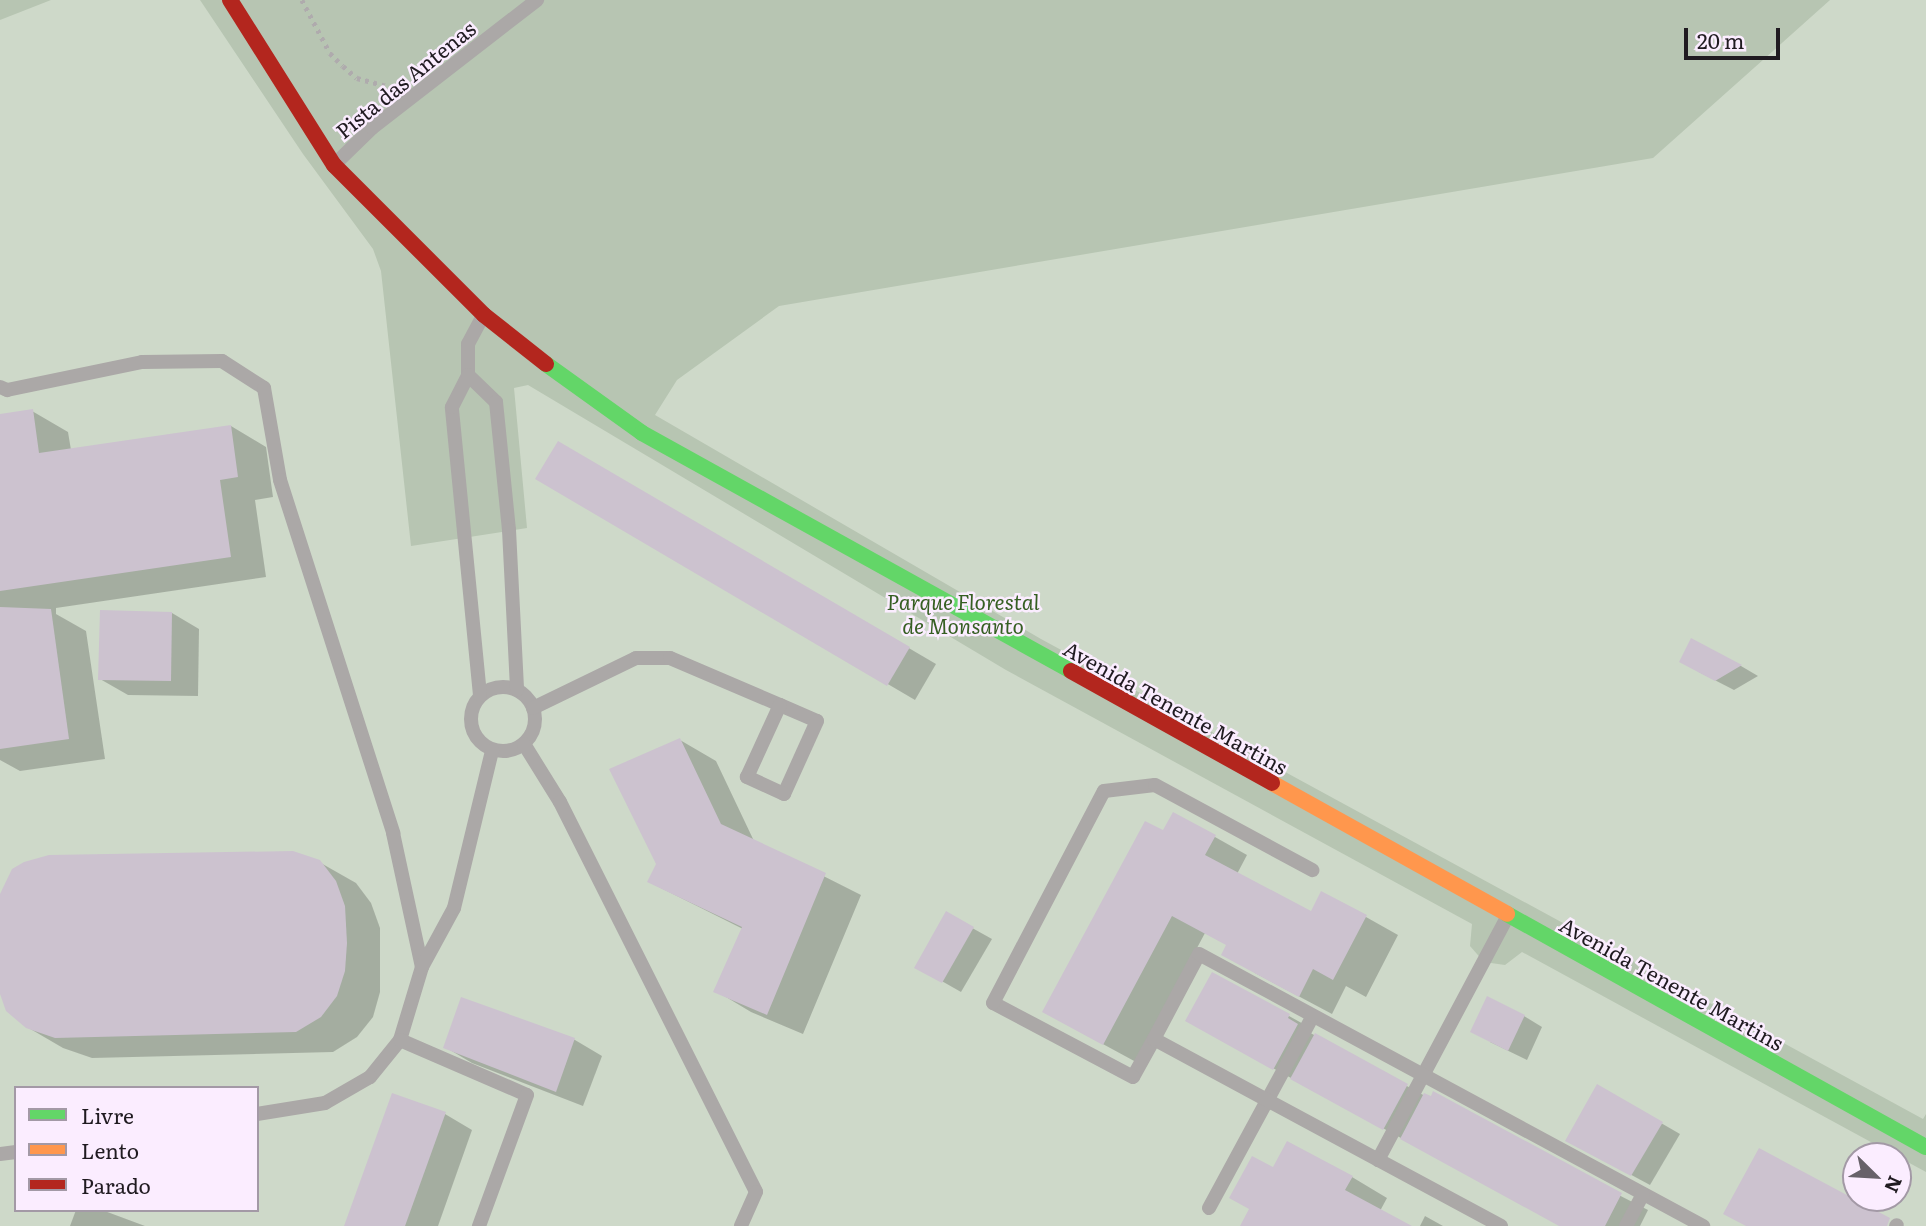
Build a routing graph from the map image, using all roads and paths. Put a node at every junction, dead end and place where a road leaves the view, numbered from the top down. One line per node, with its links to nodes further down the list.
1 (230, 0): 5 (street, Avenida Tenente Martins)
2 (302, 0): 4 (path)
3 (537, 0): 4 (lane, Pista das Antenas)
4 (422, 90): 5 (lane, Pista das Antenas)
5 (334, 165): 6 (street, Avenida Tenente Martins)
6 (484, 315): 7 (lane); 16 (street, Avenida Tenente Martins)
7 (468, 375): 9 (lane); 10 (lane)
8 (0, 387): 17 (lane)
9 (517, 690): 10 (lane); 12 (lane)
10 (480, 695): 14 (lane)
11 (780, 705): 11 (lane); 12 (lane)
12 (533, 708): 13 (lane)
13 (524, 744): 14 (lane); 29 (lane)
14 (492, 751): 17 (lane)
15 (1312, 870): 19 (lane)
16 (1508, 916): 21 (lane); 24 (street, Avenida Tenente Martins)
17 (422, 967): 20 (lane)
18 (1313, 1016): 19 (lane); 21 (lane); 22 (lane)
19 (1154, 1039): 22 (lane)
20 (400, 1040): 23 (lane); 28 (lane)
21 (1423, 1075): 25 (lane); 26 (lane)
22 (1268, 1100): 25 (lane); 27 (lane)
23 (259, 1114)
24 (1926, 1147)
25 (1378, 1160): 30 (lane)
26 (1643, 1194): 31 (lane); 32 (lane)
27 (1209, 1209)
28 (479, 1226)
29 (741, 1226)
30 (1501, 1226)
31 (1626, 1226)
32 (1703, 1226)

